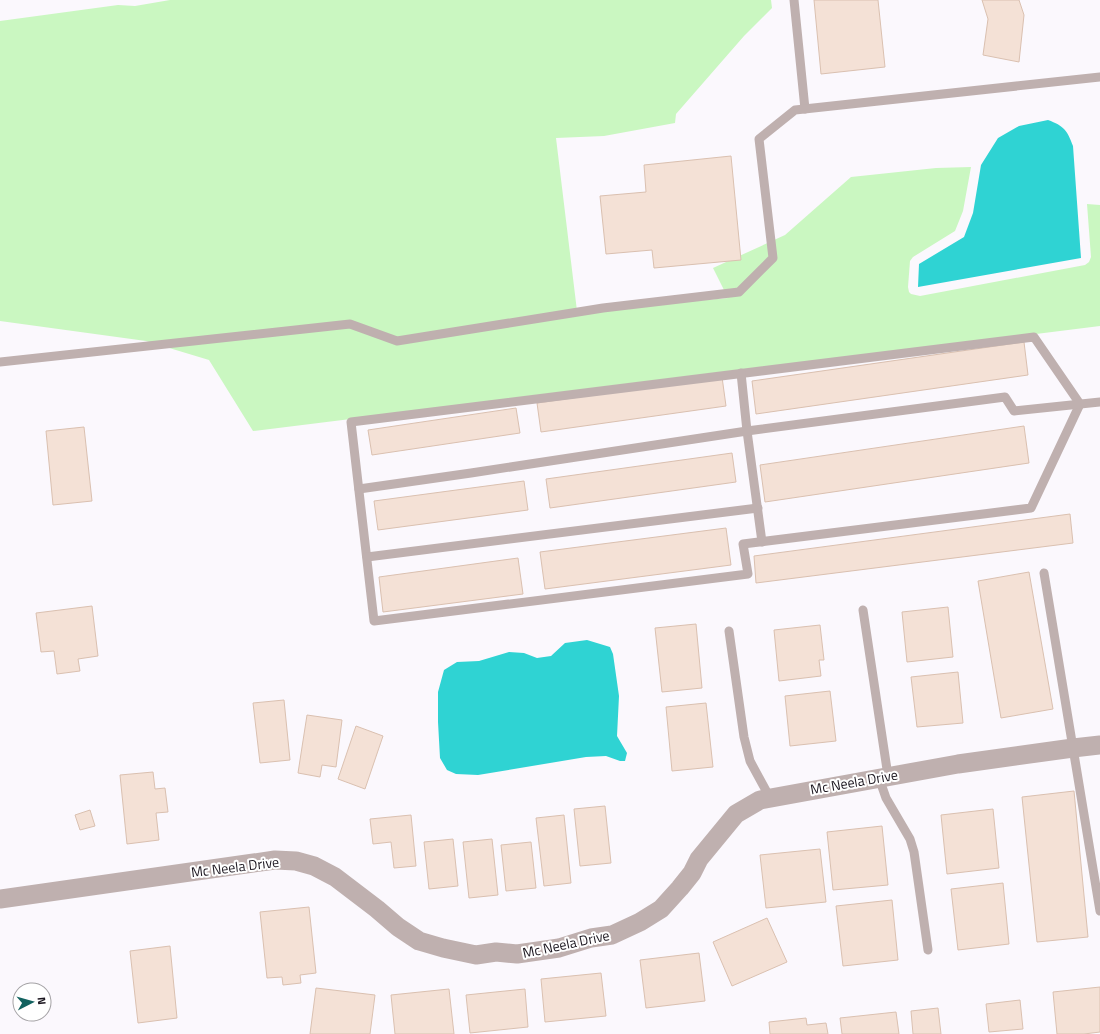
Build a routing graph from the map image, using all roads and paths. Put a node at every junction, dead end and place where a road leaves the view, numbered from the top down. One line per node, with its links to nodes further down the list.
1 (794, 0): 3 (lane)
2 (1100, 77): 3 (lane)
3 (805, 109): 4 (lane)
4 (0, 362)
5 (741, 374): 7 (lane); 8 (lane); 9 (lane)
6 (1100, 402): 7 (lane)
7 (1080, 404): 8 (lane); 11 (lane)
8 (747, 431): 9 (lane); 10 (lane)
9 (359, 489): 12 (lane)
10 (758, 508): 11 (lane); 12 (lane)
11 (762, 542): 12 (lane)
12 (367, 557)
13 (1044, 572): 17 (lane)
14 (863, 610): 18 (lane)
15 (729, 631): 19 (lane)
16 (1100, 745): 17 (street, Mc Neela Drive)
17 (1073, 748): 18 (street, Mc Neela Drive); 21 (lane)
18 (884, 777): 19 (street, Mc Neela Drive); 22 (lane)
19 (770, 798): 20 (street, Mc Neela Drive)
20 (0, 900)
21 (1100, 911)
22 (928, 950)

